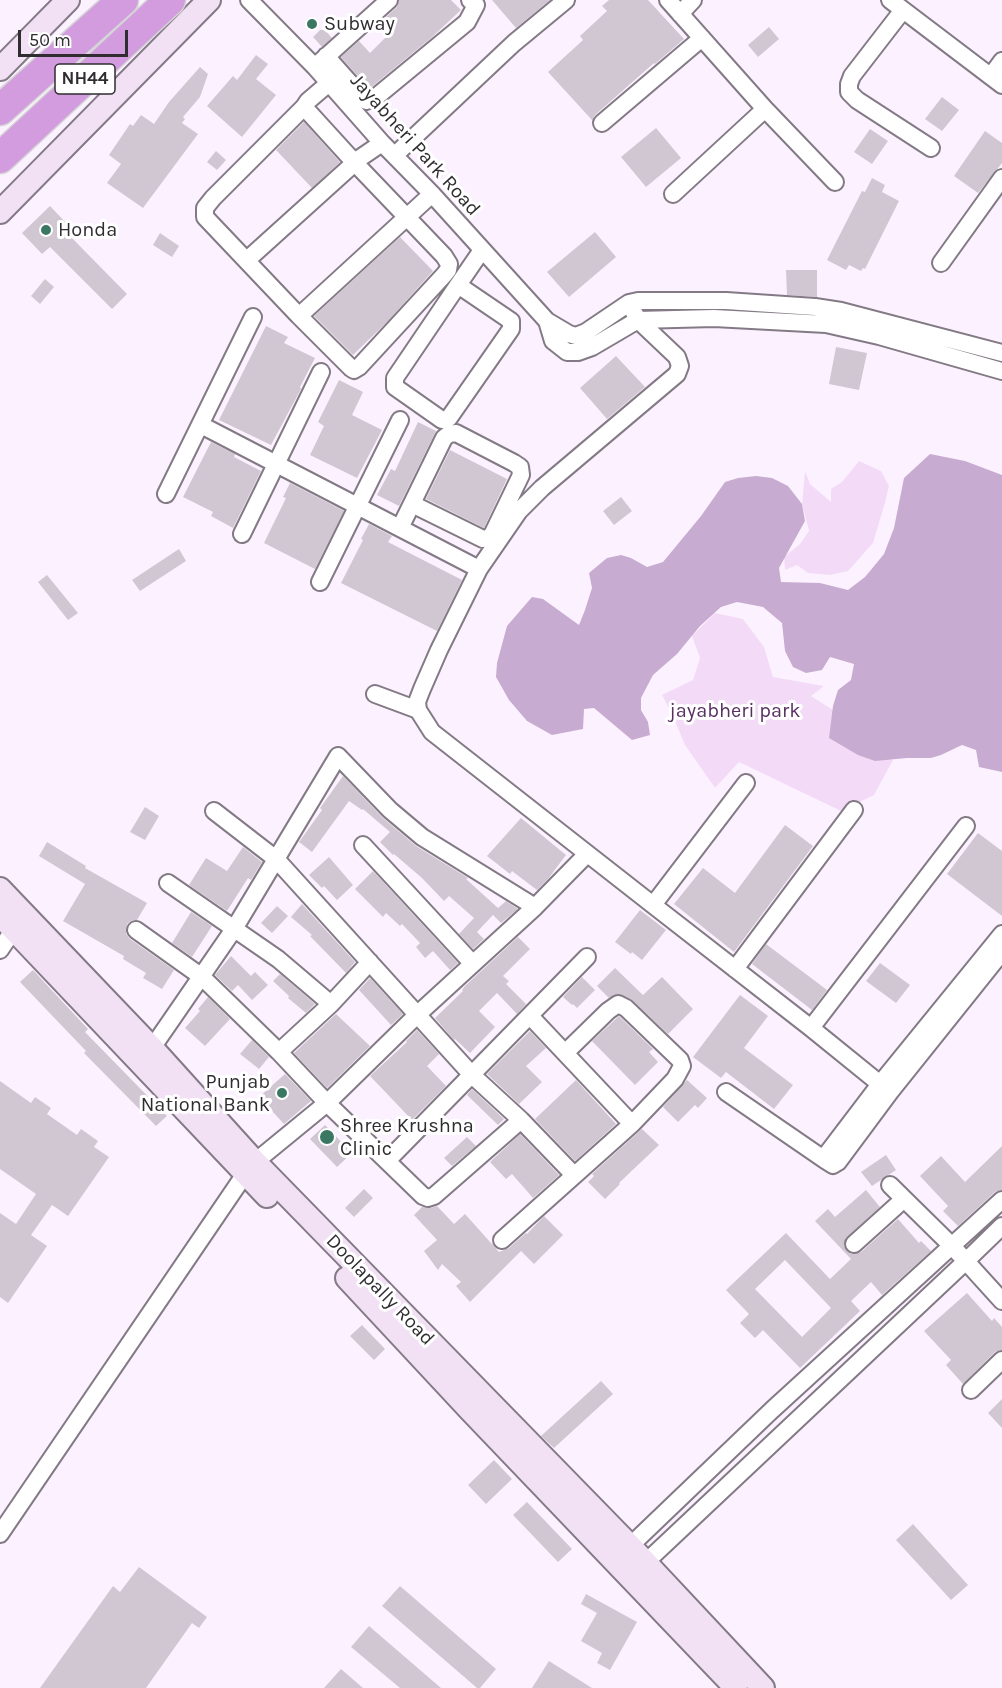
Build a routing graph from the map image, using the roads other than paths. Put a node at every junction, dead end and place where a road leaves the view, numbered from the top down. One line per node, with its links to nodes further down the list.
1 (68, 0): 16 (main road)
2 (123, 0): 21 (highway, NH44)
3 (170, 0): 25 (highway, NH44)
4 (209, 0): 31 (main road)
5 (249, 0): 15 (street, Jayabheri Park Road)
6 (389, 0): 15 (street)
7 (470, 0): 15 (street)
8 (566, 0): 24 (street)
9 (668, 0): 12 (street)
10 (693, 0): 12 (street)
11 (896, 5): 17 (street); 23 (street)
12 (680, 14): 13 (street)
13 (702, 38): 20 (street); 22 (street)
14 (1002, 61): 17 (street)
15 (321, 62): 18 (street, Jayabheri Park Road)
16 (0, 69)
17 (996, 81)
18 (329, 82): 19 (street); 24 (street, Jayabheri Park Road)
19 (304, 107): 26 (street); 34 (street)
20 (765, 109): 28 (street); 30 (street)
21 (0, 110)
22 (602, 123)
23 (931, 148)
24 (389, 149): 26 (street); 29 (street, Jayabheri Park Road)
25 (0, 158)
26 (355, 164): 32 (street); 34 (street)
27 (1002, 178): 35 (street)
28 (835, 182)
29 (432, 194): 32 (street); 33 (street, Jayabheri Park Road)
30 (673, 194)
31 (0, 212)
32 (406, 217): 39 (street); 39 (street)
33 (482, 250): 36 (street); 41 (street, Jayabheri Park Road)
34 (247, 260): 39 (street)
35 (941, 263)
36 (458, 285): 36 (street)
37 (629, 303): 40 (street); 41 (street, Jayabheri Park Road); 42 (street)
38 (253, 316): 46 (street)
39 (299, 316)
40 (638, 320): 41 (street, Jayabheri Park Road); 43 (street, Jayabheri Park Road); 51 (street)
41 (547, 321)
42 (1002, 353)
43 (1002, 371)
44 (321, 372): 47 (street)
45 (400, 420): 50 (street)
46 (201, 425): 47 (street); 48 (street)
47 (275, 464): 50 (street); 53 (street)
48 (166, 494)
49 (412, 504): 51 (street); 51 (street); 52 (street)
50 (356, 506): 52 (street); 55 (street)
51 (505, 521): 54 (street)
52 (400, 528): 54 (street)
53 (242, 534)
54 (479, 569): 57 (street)
55 (320, 582)
56 (375, 694): 57 (street)
57 (418, 710): 63 (street)
58 (746, 783): 67 (street)
59 (854, 810): 78 (street)
60 (214, 811): 64 (street)
61 (966, 826): 83 (street)
62 (363, 845): 77 (street)
63 (587, 854): 67 (street); 68 (street)
64 (276, 859): 68 (street); 70 (street); 76 (street)
65 (168, 883): 70 (street)
66 (0, 889): 84 (main road, Doolapally Road)
67 (653, 905): 78 (street)
68 (536, 907): 77 (street)
69 (7, 922): 73 (street); 94 (main road, Doolapally Road)
70 (234, 929): 79 (street); 80 (street)
71 (136, 930): 79 (street)
72 (1002, 934): 75 (street)
73 (0, 950)
74 (587, 957): 82 (street)
75 (996, 959): 88 (street)
76 (370, 962): 80 (street); 81 (street)
77 (473, 964): 81 (street)
78 (735, 969): 83 (street)
79 (202, 977): 84 (street); 85 (street)
80 (331, 1004): 85 (street)
81 (418, 1014): 87 (street); 90 (street)
82 (530, 1016): 86 (street); 87 (street)
83 (811, 1028): 88 (street)
84 (152, 1048): 94 (main road, Doolapally Road)
85 (279, 1052): 90 (street)
86 (565, 1053): 92 (street); 92 (street)
87 (472, 1075): 91 (street); 93 (street)
88 (885, 1088): 89 (street)
89 (726, 1092)
90 (327, 1102): 93 (street); 94 (street)
91 (521, 1120): 93 (street); 95 (street)
92 (632, 1124): 95 (street)
93 (387, 1161)
94 (250, 1168): 111 (street); 112 (main road, Doolapally Road); 114 (main road, Doolapally Road)
95 (574, 1175): 100 (street)
96 (890, 1185): 97 (street)
97 (903, 1199): 101 (street); 102 (street)
98 (1002, 1200): 102 (street)
99 (1002, 1226): 103 (street)
100 (502, 1240)
101 (854, 1244)
102 (952, 1247): 103 (street); 105 (street)
103 (966, 1261): 104 (street); 106 (street)
104 (1002, 1301)
105 (873, 1318): 106 (street); 109 (street)
106 (887, 1335): 110 (street)
107 (1002, 1360): 108 (street)
108 (970, 1390)
109 (739, 1442): 110 (street); 112 (street)
110 (756, 1459): 113 (street)
111 (0, 1534)
112 (630, 1546): 113 (main road, Doolapally Road)
113 (645, 1563): 114 (main road, Doolapally Road)
114 (738, 1681): 115 (main road, Doolapally Road)
115 (764, 1688)

